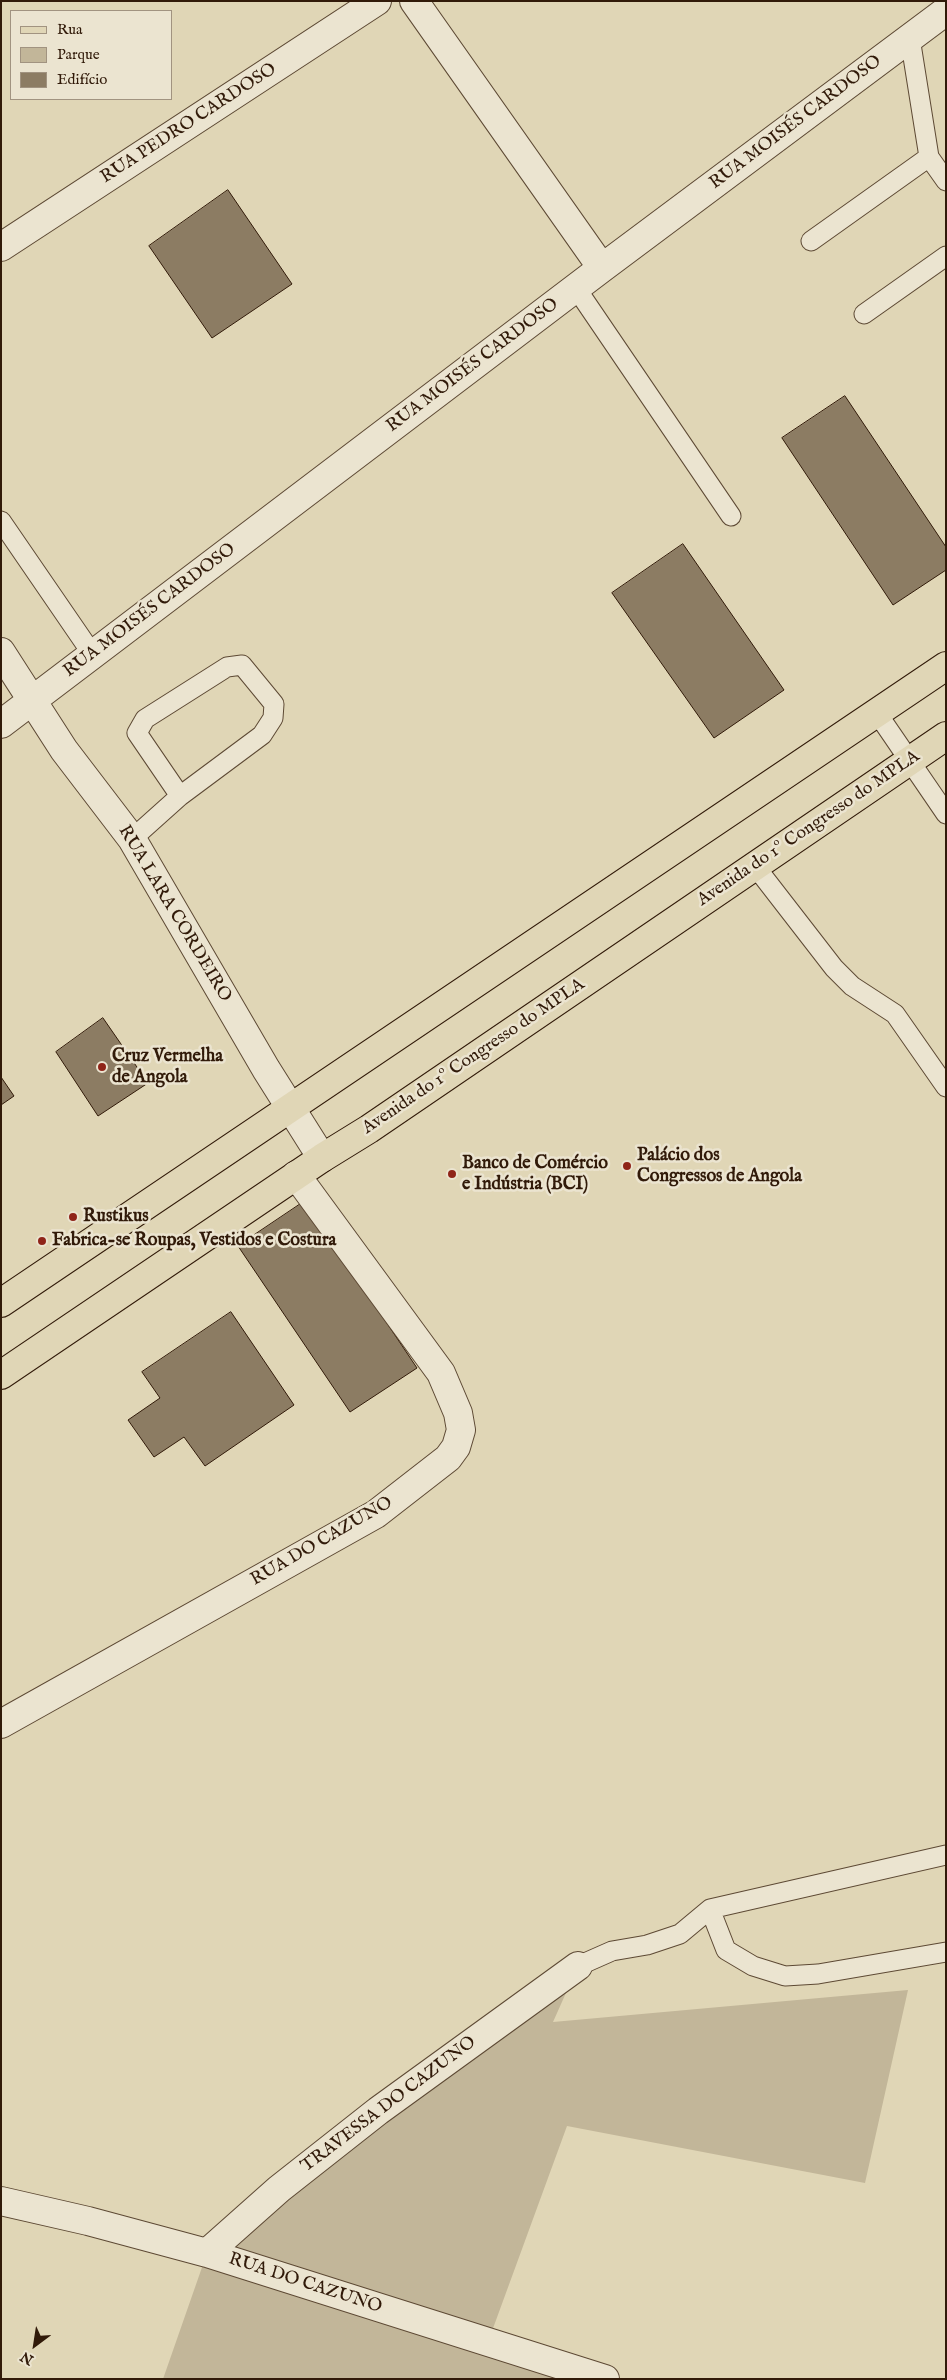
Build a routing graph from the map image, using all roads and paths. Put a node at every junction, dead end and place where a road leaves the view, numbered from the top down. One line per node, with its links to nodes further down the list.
1 (377, 1): 8 (street, RUA PEDRO CARDOSO)
2 (414, 1): 10 (street)
3 (946, 12): 4 (street, RUA MOISÉS CARDOSO)
4 (910, 38): 5 (lane); 10 (street, RUA MOISÉS CARDOSO)
5 (929, 157): 6 (lane); 7 (lane)
6 (946, 181)
7 (811, 241)
8 (1, 247)
9 (946, 256): 12 (lane)
10 (602, 268): 11 (street, RUA MOISÉS CARDOSO)
11 (576, 288): 13 (lane); 16 (street, RUA MOISÉS CARDOSO)
12 (864, 314)
13 (731, 516)
14 (1, 521): 16 (lane)
15 (1, 652): 18 (street, RUA LARA CORDEIRO)
16 (93, 655): 18 (street, RUA MOISÉS CARDOSO)
17 (946, 666): 19 (main road)
18 (33, 702): 20 (street, RUA MOISÉS CARDOSO); 25 (street, RUA LARA CORDEIRO)
19 (877, 713): 22 (lane); 28 (main road)
20 (1, 724)
21 (946, 736): 22 (main road, Avenida do 1º Congresso do MPLA)
22 (908, 760): 24 (lane); 26 (main road, Avenida do 1º Congresso do MPLA)
23 (180, 796): 23 (lane); 25 (lane)
24 (946, 814)
25 (132, 839): 28 (street, RUA LARA CORDEIRO)
26 (755, 866): 27 (lane); 29 (main road, Avenida do 1º Congresso do MPLA)
27 (946, 1087)
28 (291, 1109): 29 (street, RUA LARA CORDEIRO); 31 (main road)
29 (322, 1158): 30 (main road, Avenida do 1º Congresso do MPLA)
30 (296, 1175): 32 (main road, Avenida do 1º Congresso do MPLA); 33 (street, RUA DO CAZUNO)
31 (1, 1303)
32 (1, 1375)
33 (1, 1724)
34 (946, 1855): 35 (lane)
35 (710, 1909): 36 (lane); 37 (lane)
36 (946, 1952)
37 (578, 1966): 39 (street, TRAVESSA DO CAZUNO)
38 (1, 2201): 39 (street, RUA DO CAZUNO)
39 (207, 2253): 40 (street, RUA DO CAZUNO)
40 (605, 2379)

